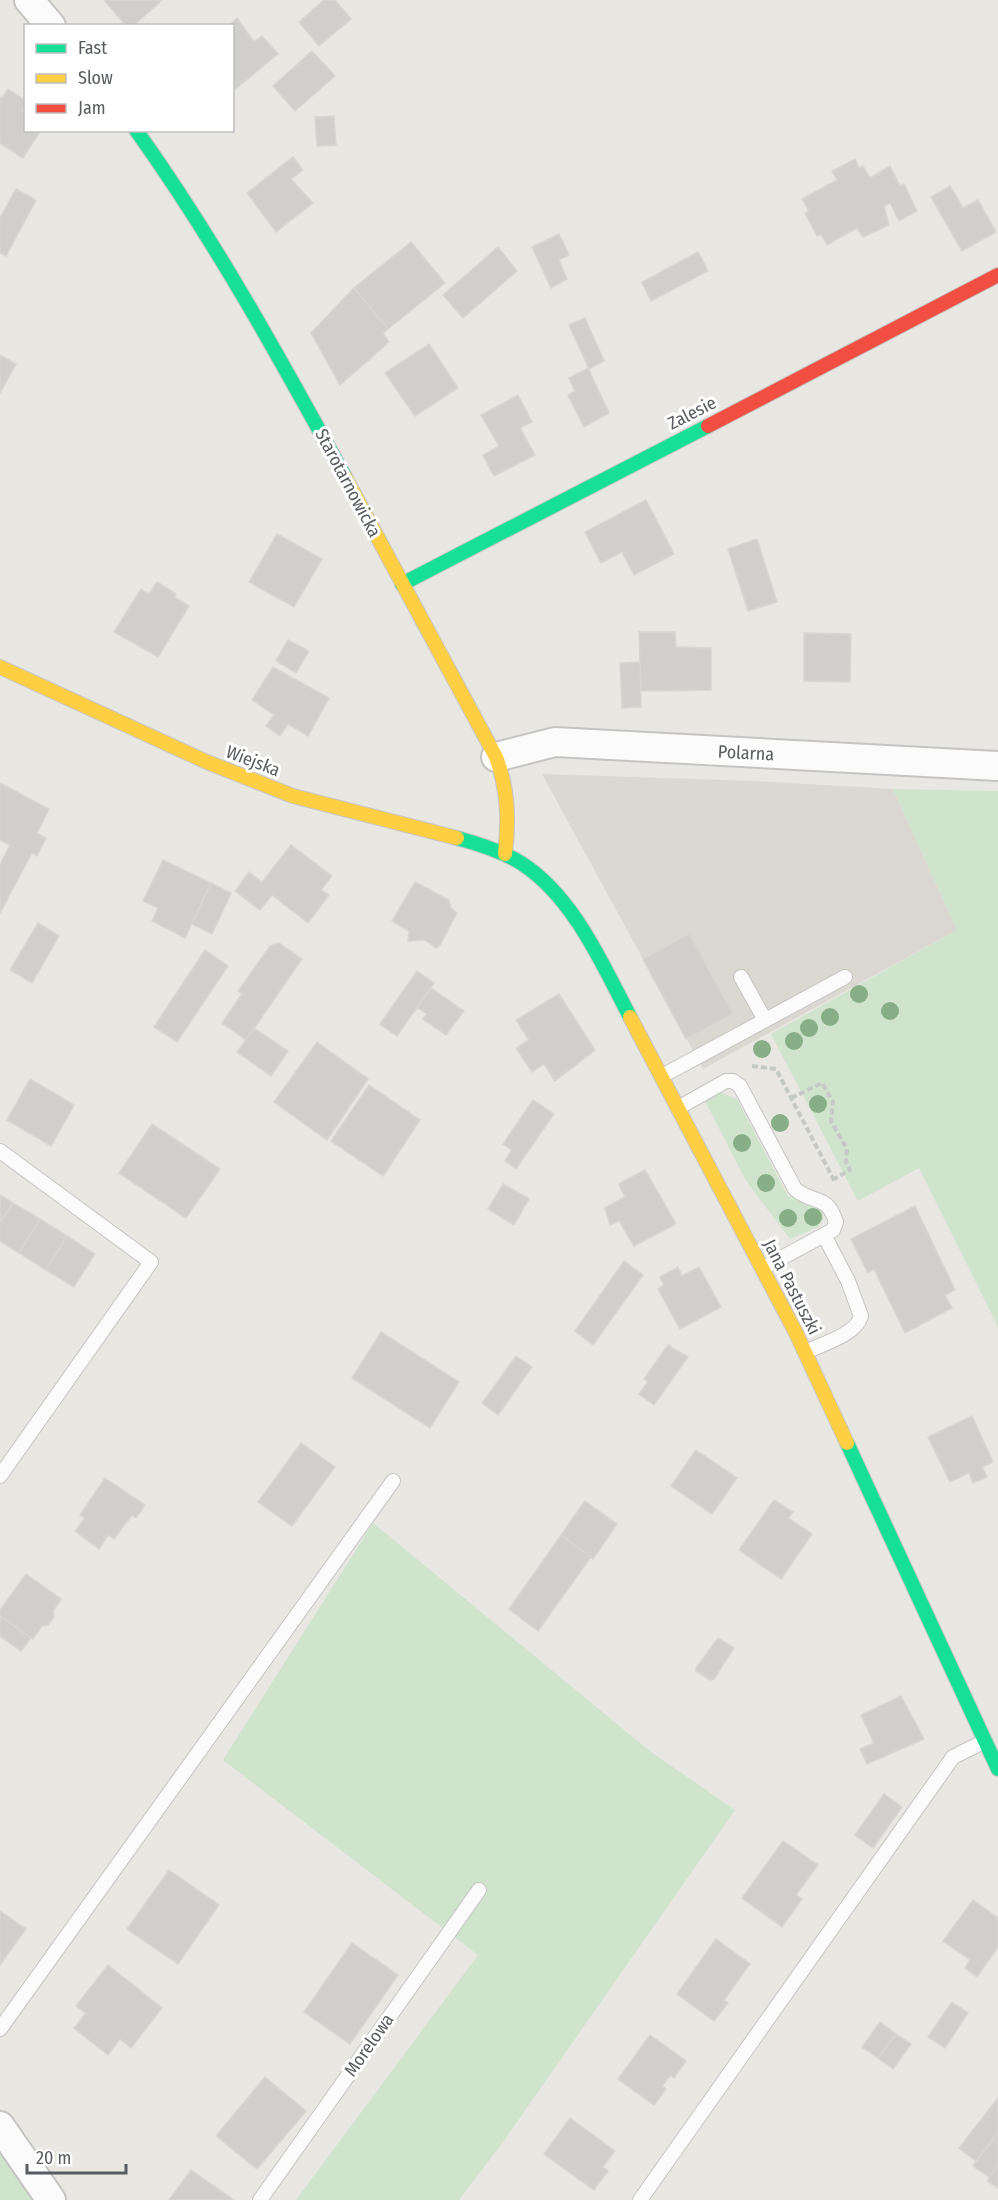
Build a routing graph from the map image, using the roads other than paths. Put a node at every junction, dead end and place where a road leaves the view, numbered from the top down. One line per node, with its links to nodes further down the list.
1 (29, 0): 2 (street)
2 (49, 24)
3 (137, 132): 5 (street, Starotarnowicka)
4 (998, 275): 5 (street, Zalesie)
5 (402, 584): 7 (street, Starotarnowicka)
6 (0, 667): 9 (street, Wiejska)
7 (496, 758): 8 (street, Polarna); 9 (street, Starotarnowicka)
8 (998, 766)
9 (505, 854): 13 (street, Jana Pastuszki)
10 (741, 977): 12 (lane)
11 (845, 977): 12 (lane)
12 (765, 1020): 13 (lane)
13 (662, 1077): 14 (street, Jana Pastuszki)
14 (678, 1108): 16 (lane); 17 (street, Jana Pastuszki)
15 (0, 1151): 19 (lane)
16 (825, 1235): 17 (lane); 18 (lane)
17 (763, 1268): 18 (street, Jana Pastuszki)
18 (805, 1352): 21 (street, Jana Pastuszki)
19 (0, 1476)
20 (393, 1481): 24 (lane)
21 (985, 1741): 22 (street, Jana Pastuszki); 28 (lane)
22 (998, 1769)
23 (479, 1890): 27 (lane, Morelowa)
24 (0, 2029)
25 (0, 2126): 26 (street)
26 (51, 2200)
27 (260, 2200)
28 (640, 2200)

